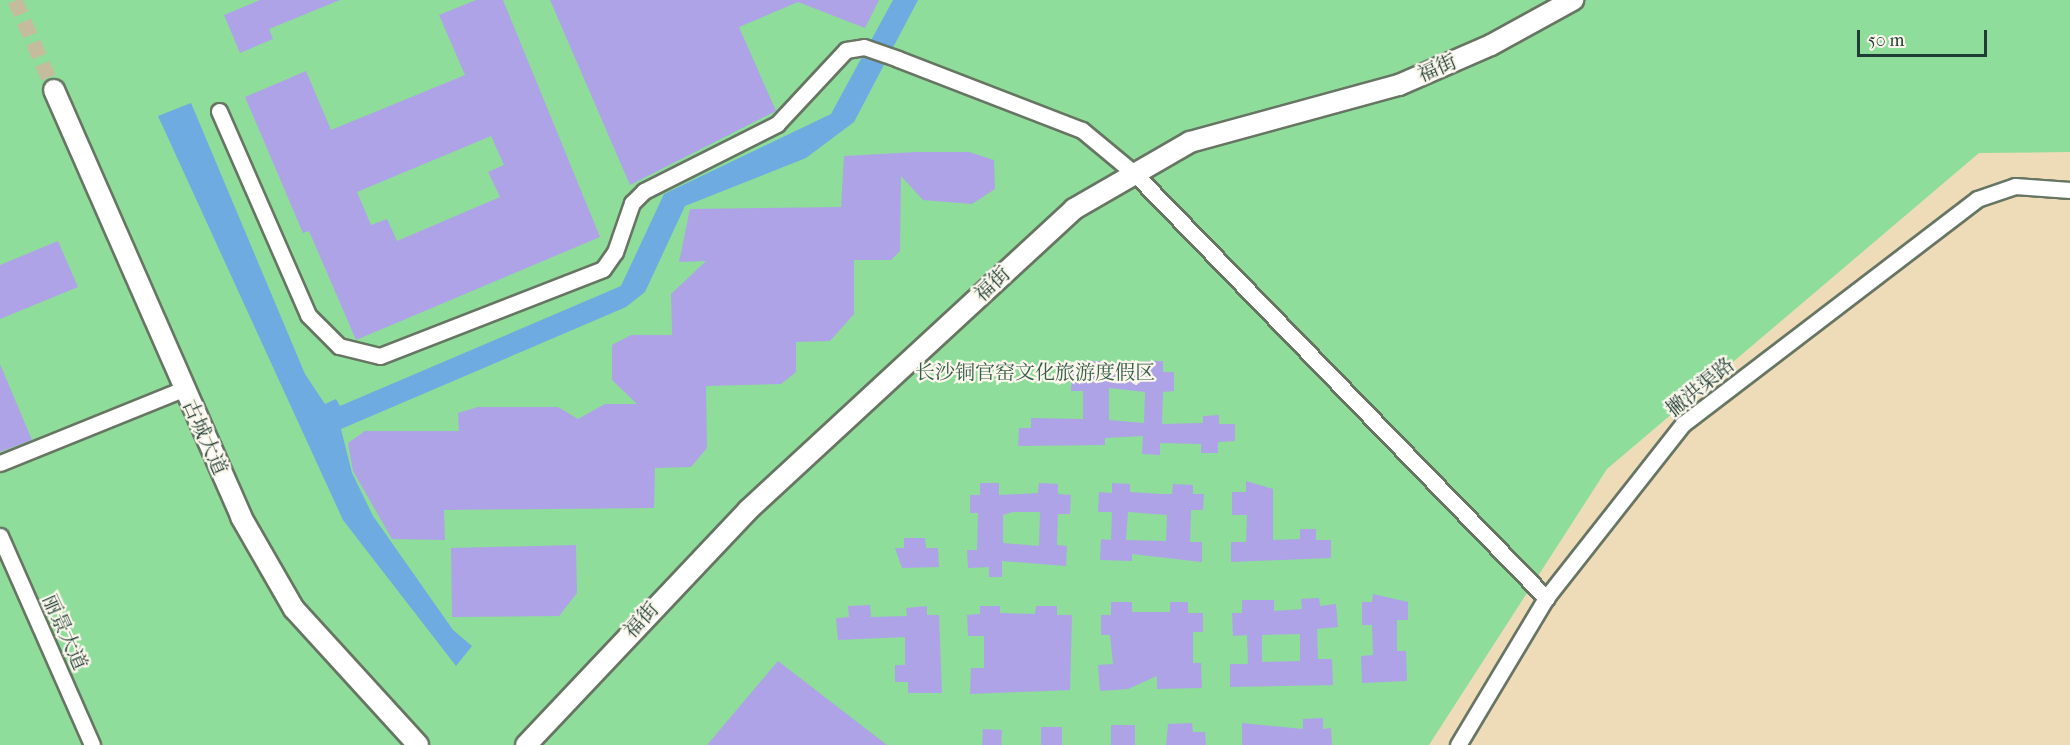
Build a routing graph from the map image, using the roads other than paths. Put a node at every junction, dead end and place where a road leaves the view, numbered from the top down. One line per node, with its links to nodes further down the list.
1 (1573, 0): 4 (street, 福街)
2 (54, 90): 6 (street, 古城大道)
3 (219, 111): 4 (street)
4 (1135, 174): 9 (street); 12 (street, 福街)
5 (2070, 190): 9 (street, 撇洪渠路)
6 (183, 389): 7 (street); 11 (street, 古城大道)
7 (0, 464)
8 (0, 536): 10 (street, 丽景大道)
9 (1546, 598): 13 (street, 撇洪渠路)
10 (92, 745)
11 (418, 745)
12 (526, 745)
13 (1458, 745)

